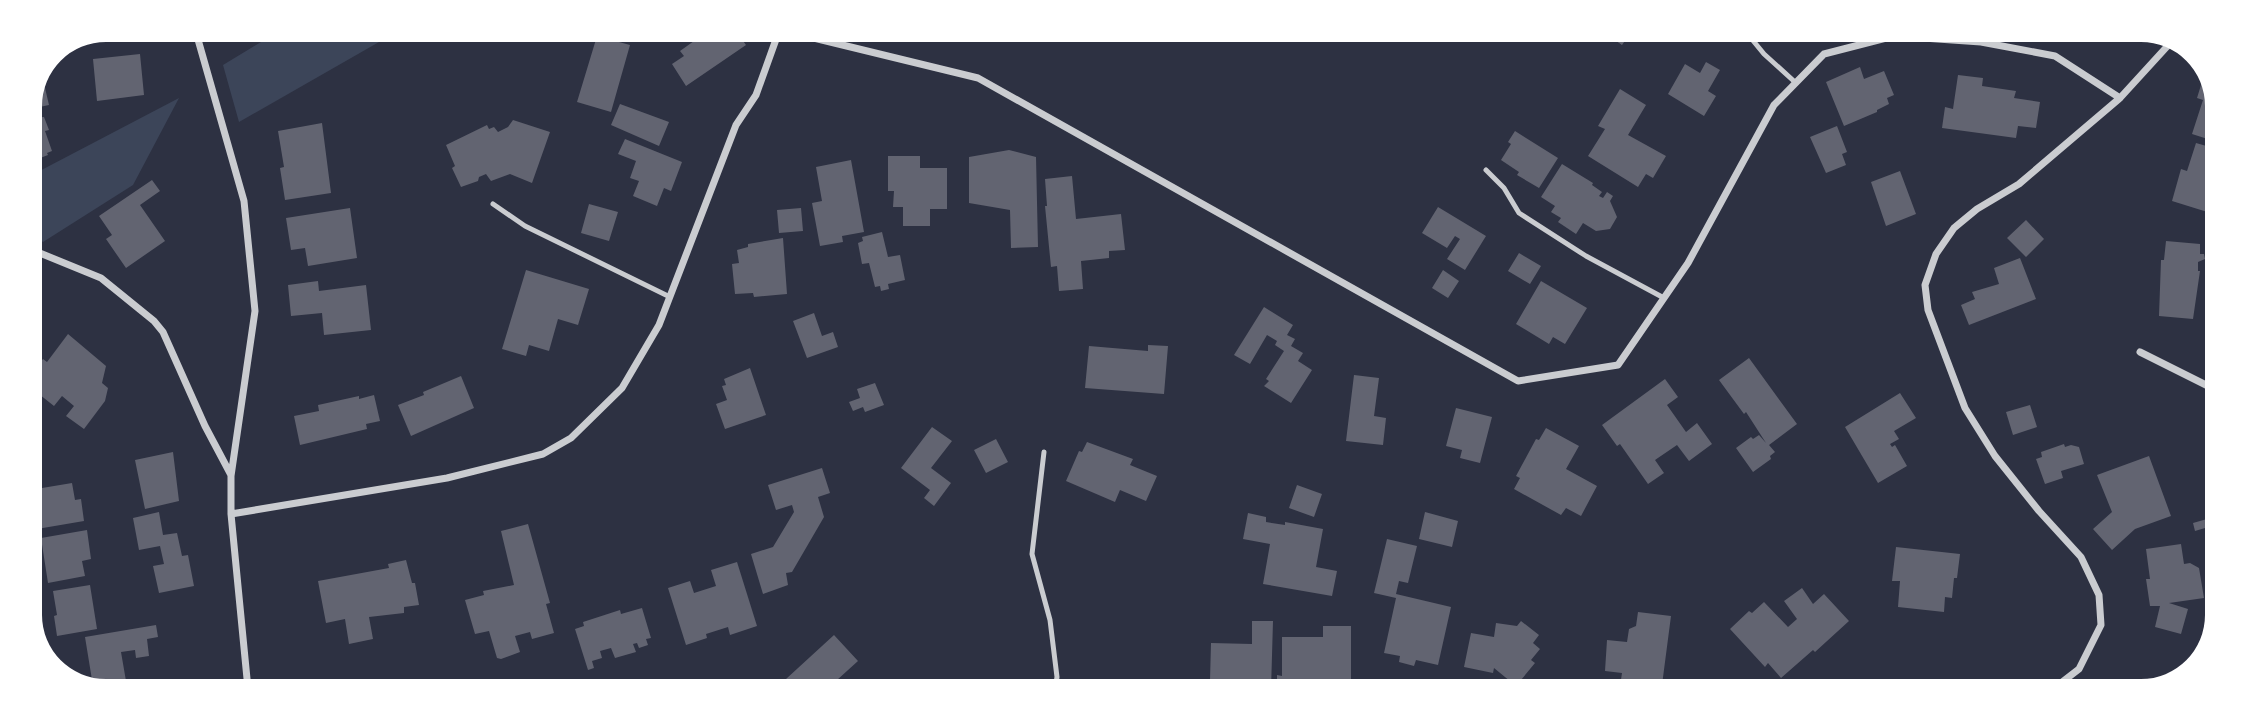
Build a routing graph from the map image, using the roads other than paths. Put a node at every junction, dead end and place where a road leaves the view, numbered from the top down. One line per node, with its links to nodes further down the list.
1 (199, 42): 18 (street)
2 (775, 42): 13 (street)
3 (830, 42): 14 (street)
4 (1754, 42): 8 (lane)
5 (1871, 42): 8 (street)
6 (1981, 42): 9 (street)
7 (2166, 48): 9 (street)
8 (1796, 83): 14 (street)
9 (2120, 98): 22 (street)
10 (1486, 170): 14 (lane)
11 (493, 204): 13 (lane)
12 (42, 254): 18 (street)
13 (670, 297): 19 (street)
14 (1664, 298)
15 (2140, 352): 16 (street)
16 (2205, 384)
17 (1044, 452): 21 (lane)
18 (231, 476): 19 (street)
19 (231, 514): 20 (street)
20 (247, 679)
21 (1057, 679)
22 (2066, 679)

